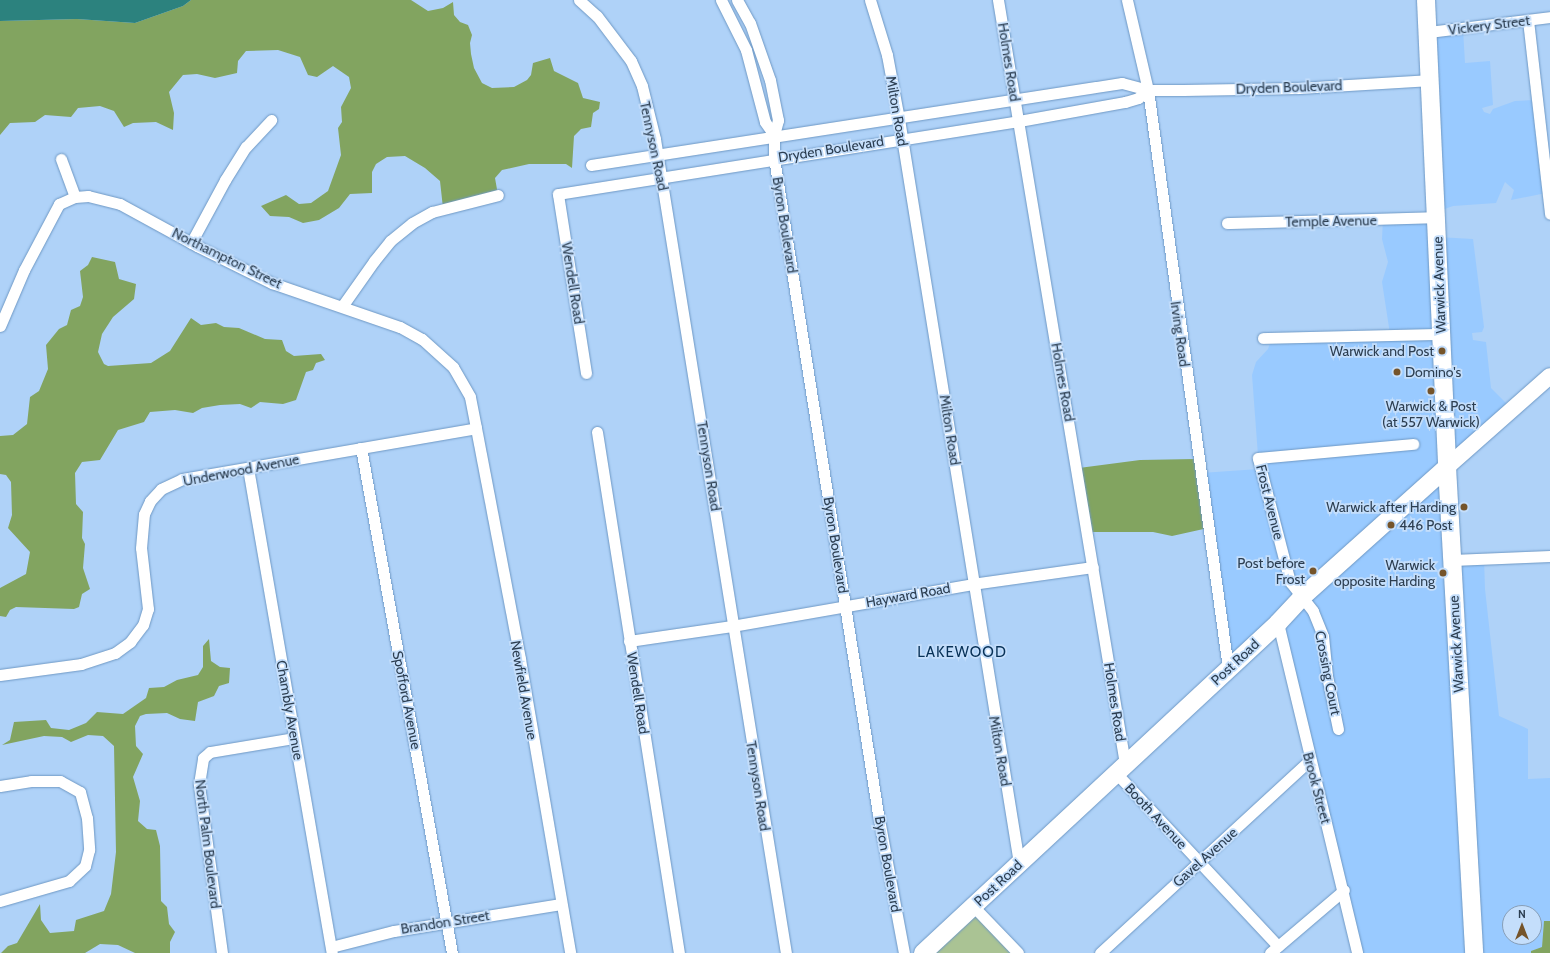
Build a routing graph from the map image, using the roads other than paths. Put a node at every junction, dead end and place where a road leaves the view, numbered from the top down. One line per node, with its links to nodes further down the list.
1 (579, 0): 19 (street, Tennyson Road)
2 (721, 0): 17 (street)
3 (737, 0): 17 (street, Byron Boulevard)
4 (870, 0): 14 (street, Milton Road)
5 (998, 0): 13 (street, Holmes Road)
6 (1128, 0): 12 (street, Irving Road)
7 (1426, 0): 10 (main road, Warwick Avenue)
8 (1550, 17): 9 (street, Vickery Street)
9 (1528, 20): 10 (street, Vickery Street); 27 (street)
10 (1428, 32): 11 (main road, Warwick Avenue)
11 (1430, 80): 12 (street, Dryden Boulevard); 28 (main road, Warwick Avenue)
12 (1148, 90): 13 (street, Dryden Boulevard); 16 (street, Dryden Boulevard); 52 (street, Irving Road)
13 (1015, 99): 14 (street, Dryden Boulevard); 16 (street, Holmes Road)
14 (899, 119): 17 (street, Dryden Boulevard); 18 (street, Milton Road)
15 (271, 120): 30 (street)
16 (1019, 121): 18 (street, Dryden Boulevard); 45 (street, Holmes Road)
17 (774, 135): 19 (street, Dryden Boulevard); 20 (street, Byron Boulevard)
18 (902, 138): 20 (street, Dryden Boulevard); 46 (street, Milton Road)
19 (658, 155): 22 (street, Dryden Boulevard); 23 (street, Tennyson Road)
20 (774, 158): 23 (street, Dryden Boulevard); 48 (street, Byron Boulevard)
21 (61, 159): 26 (street)
22 (591, 165)
23 (661, 176): 24 (street, Dryden Boulevard); 50 (street, Tennyson Road)
24 (558, 194): 35 (street, Wendell Road)
25 (498, 195): 31 (street)
26 (74, 197): 30 (street, Northampton Street); 32 (street)
27 (1550, 214)
28 (1436, 217): 29 (street, Temple Avenue); 33 (main road, Warwick Avenue)
29 (1226, 224)
30 (192, 243): 31 (street, Northampton Street)
31 (343, 306): 37 (street, Northampton Street)
32 (0, 326)
33 (1441, 334): 34 (street); 41 (main road, Warwick Avenue)
34 (1263, 338)
35 (586, 373)
36 (1550, 376): 41 (main road, Post Road)
37 (476, 428): 40 (street, Underwood Avenue); 63 (street, Newfield Avenue)
38 (597, 432): 51 (street, Wendell Road)
39 (1413, 444): 47 (street, Frost Avenue)
40 (361, 448): 42 (street, Underwood Avenue); 65 (street, Spofford Avenue)
41 (1446, 467): 44 (main road, Warwick Avenue); 47 (main road, Post Road)
42 (248, 468): 53 (street, Underwood Avenue); 55 (street, Chambly Avenue)
43 (1550, 556): 44 (street)
44 (1452, 560): 78 (main road, Warwick Avenue)
45 (1093, 567): 46 (street, Hayward Road); 57 (street, Holmes Road)
46 (972, 584): 48 (street, Hayward Road); 60 (street, Milton Road)
47 (1301, 598): 49 (main road, Post Road); 54 (street, Crossing Court)
48 (845, 606): 50 (street, Hayward Road); 73 (street, Byron Boulevard)
49 (1278, 623): 52 (main road, Post Road); 56 (street, Brook Street)
50 (732, 626): 51 (street, Hayward Road); 72 (street, Tennyson Road)
51 (629, 641): 71 (street, Wendell Road)
52 (1228, 668): 57 (main road, Post Road)
53 (0, 675)
54 (1338, 729)
55 (294, 738): 67 (street, Chambly Avenue); 68 (street, North Palm Boulevard)
56 (1309, 761): 59 (street, Gavel Avenue); 61 (street, Brook Street)
57 (1121, 769): 59 (street, Booth Avenue); 60 (main road, Post Road)
58 (0, 786): 62 (street)
59 (1200, 861): 66 (street, Booth Avenue); 76 (street, Gavel Avenue)
60 (1019, 863): 64 (main road, Post Road)
61 (1344, 890): 66 (street); 77 (street, Brook Street)
62 (0, 901)
63 (561, 904): 65 (street, Brandon Street); 70 (street, Newfield Avenue)
64 (973, 906): 74 (main road, Post Road); 75 (street)
65 (447, 922): 67 (street, Brandon Street); 69 (street, Spofford Avenue)
66 (1274, 949)
67 (331, 950)
68 (222, 953)
69 (452, 953)
70 (570, 953)
71 (679, 953)
72 (786, 953)
73 (904, 953)
74 (923, 953)
75 (1018, 953)
76 (1100, 953)
77 (1357, 953)
78 (1474, 953)

